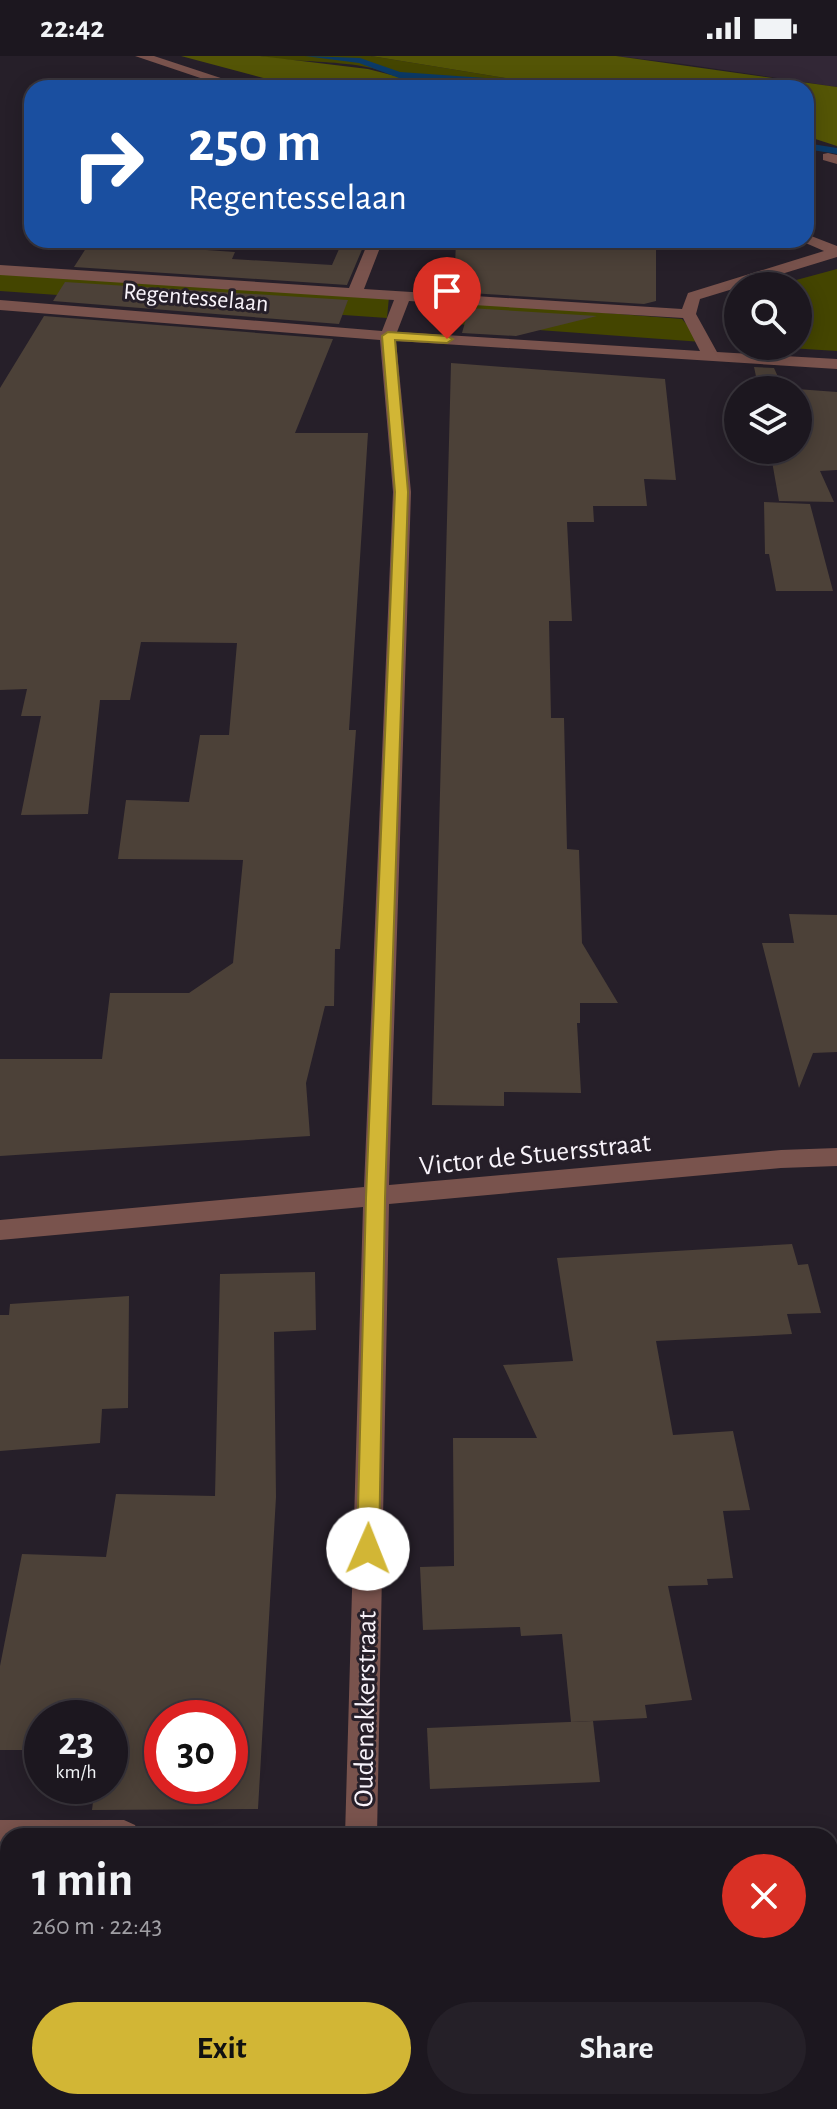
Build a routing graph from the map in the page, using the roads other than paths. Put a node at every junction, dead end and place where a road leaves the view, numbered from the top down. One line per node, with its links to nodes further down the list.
1 (141, 56): 2 (street)
2 (218, 80)
3 (814, 241): 5 (street)
4 (373, 248): 7 (street)
5 (837, 251): 10 (street)
6 (0, 270): 7 (street, Regentesselaan)
7 (355, 291): 8 (street, Regentesselaan)
8 (403, 295): 10 (street, Regentesselaan); 11 (street)
9 (0, 306): 11 (street, Regentesselaan)
10 (688, 314): 12 (street)
11 (388, 336): 12 (street, Regentesselaan); 15 (street, Oudenakkerstraat)
12 (711, 356): 13 (street, Regentesselaan)
13 (837, 364)
14 (837, 1157): 15 (street, Victor de Stuersstraat)
15 (376, 1198): 16 (street, Victor de Stuersstraat); 17 (street, Oudenakkerstraat)
16 (0, 1230)
17 (361, 1828)

